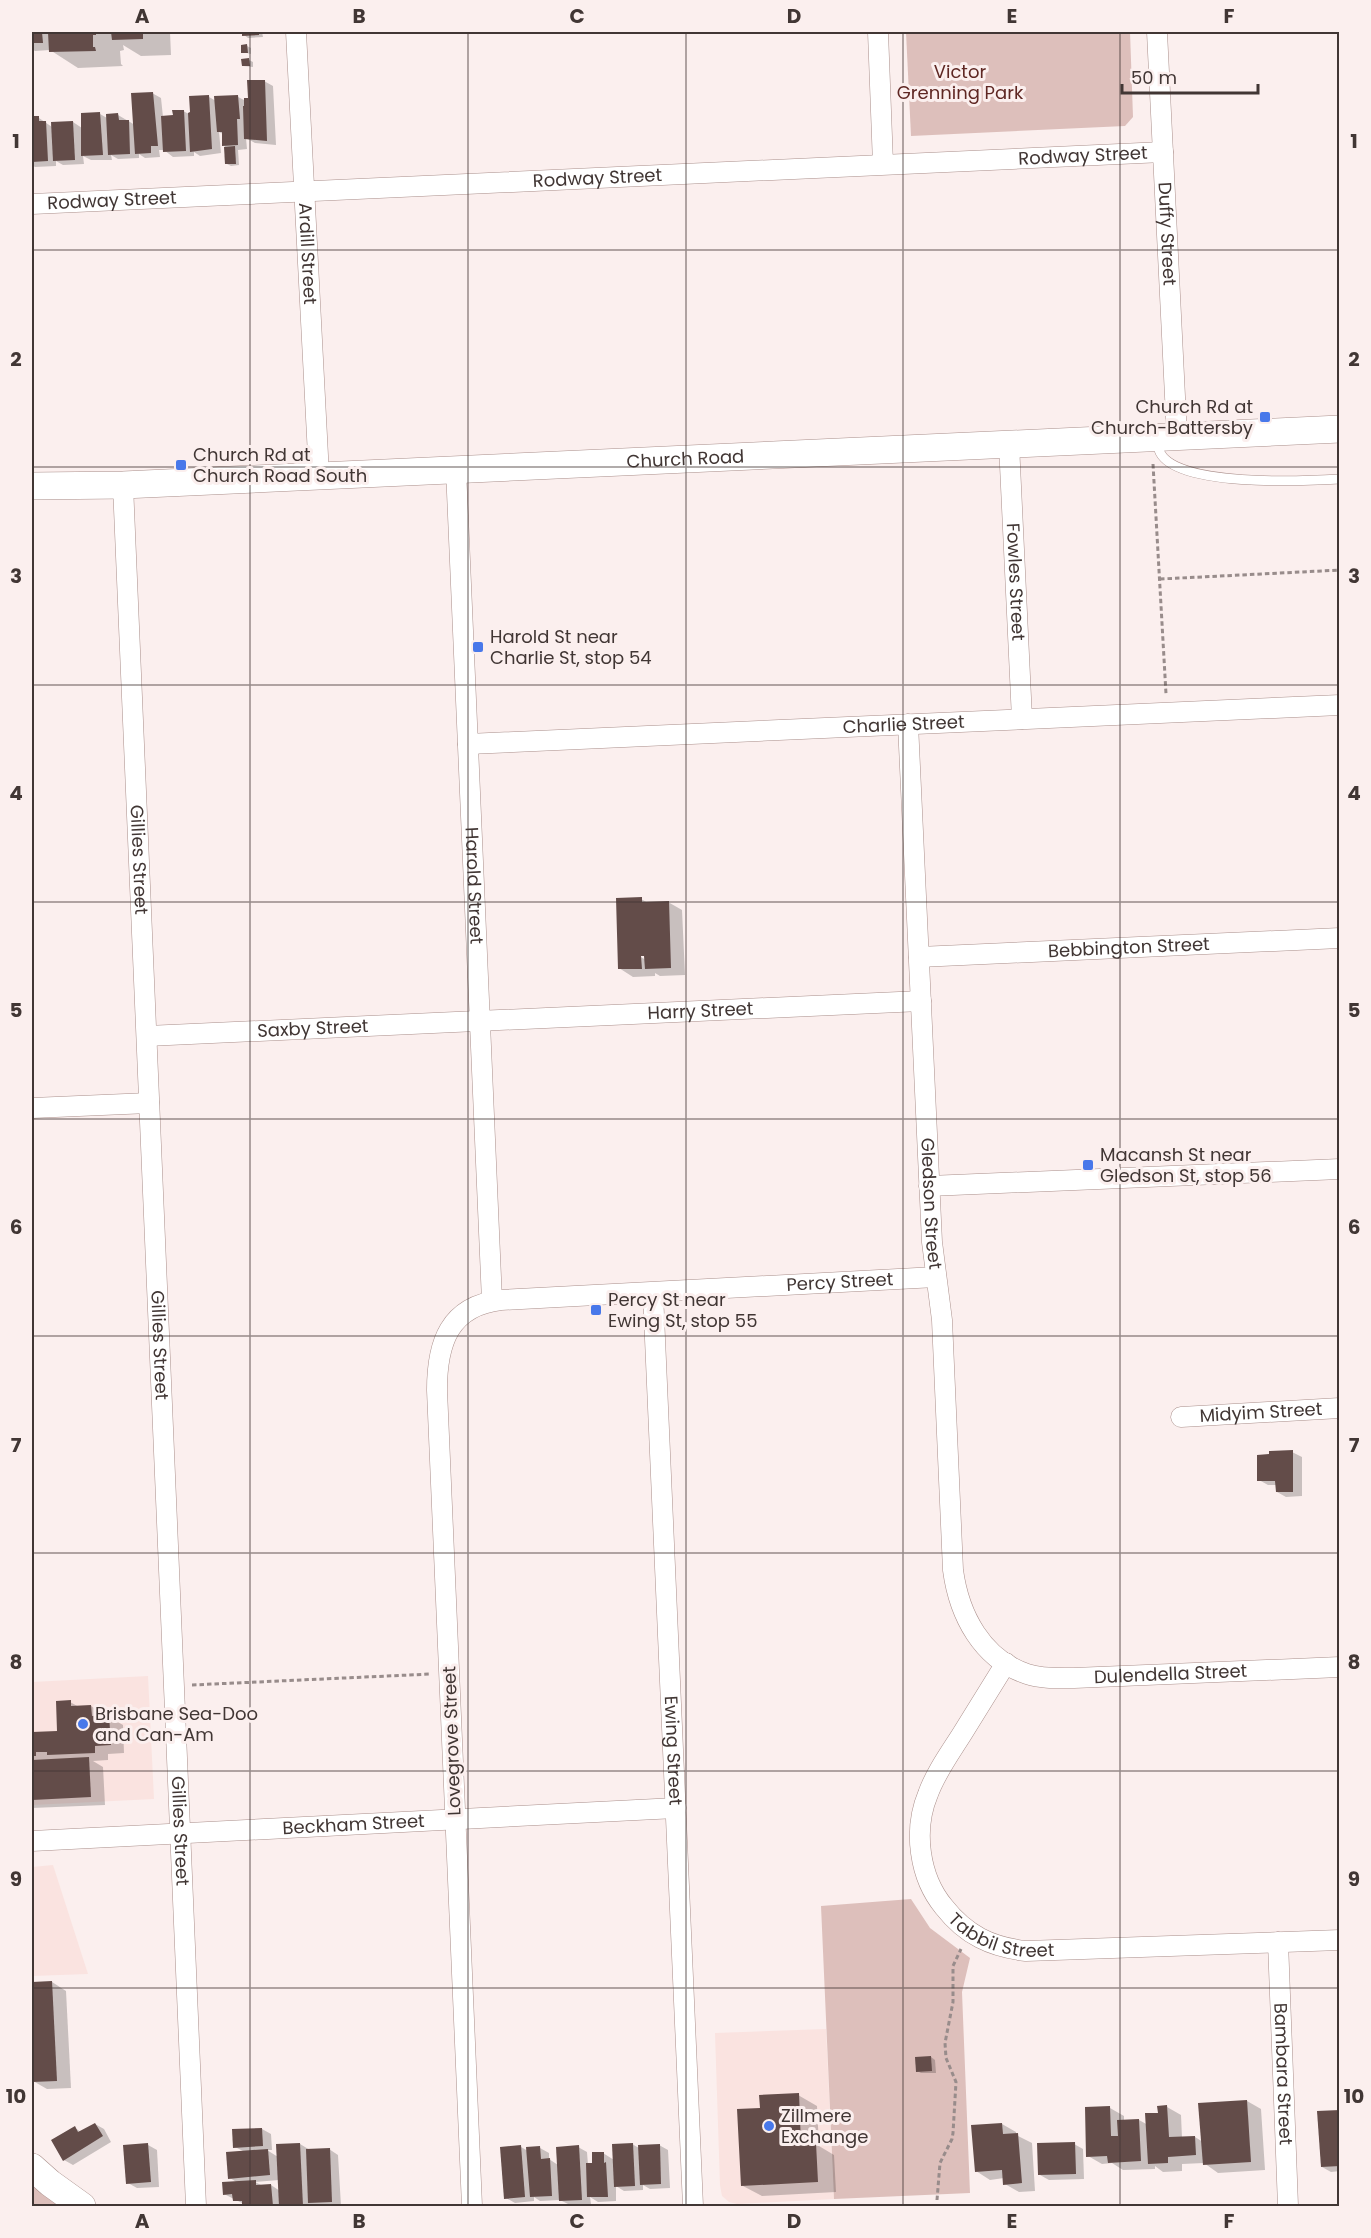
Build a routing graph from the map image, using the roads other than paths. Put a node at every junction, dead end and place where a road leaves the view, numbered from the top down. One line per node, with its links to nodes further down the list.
1 (296, 32): 6 (street, Ardill Street)
2 (878, 32): 5 (street)
3 (1157, 32): 4 (street, Duffy Street)
4 (1163, 152): 5 (street, Rodway Street); 10 (street, Duffy Street)
5 (883, 164): 6 (street, Rodway Street)
6 (304, 192): 7 (street, Rodway Street); 12 (street, Ardill Street)
7 (32, 204)
8 (1340, 429): 10 (street, Church Road)
9 (1009, 444): 10 (street, Church Road); 11 (street, Church Road); 17 (street, Fowles Street)
10 (1163, 444): 13 (lane)
11 (456, 469): 12 (street, Church Road); 19 (street, Harold Street)
12 (319, 475): 14 (street, Church Road)
13 (1340, 479)
14 (123, 485): 15 (street, Church Road); 24 (street, Gillies Street)
15 (32, 486)
16 (1340, 705): 17 (street, Charlie Street)
17 (1022, 719): 18 (street, Charlie Street)
18 (908, 724): 19 (street, Charlie Street); 21 (street, Gledson Street)
19 (468, 744): 23 (street, Harold Street)
20 (1340, 938): 21 (street, Bebbington Street)
21 (919, 957): 22 (street, Gledson Street)
22 (921, 1001): 23 (street, Harry Street); 28 (street, Gledson Street)
23 (480, 1020): 24 (street, Saxby Street); 31 (street, Harold Street)
24 (147, 1036): 25 (street, Gillies Street)
25 (149, 1103): 26 (street); 38 (street, Gillies Street)
26 (32, 1108)
27 (1340, 1169): 28 (street)
28 (930, 1186): 29 (street, Gledson Street)
29 (936, 1277): 30 (street, Percy Street); 34 (street, Gledson Street)
30 (653, 1293): 31 (street, Percy Street); 36 (street, Ewing Street)
31 (492, 1301): 37 (street, Lovegrove Street)
32 (1340, 1408): 33 (street, Midyim Street)
33 (1181, 1417)
34 (1006, 1663): 35 (street, Dulendella Street); 41 (street, Tabbil Street)
35 (1340, 1667)
36 (676, 1808): 37 (street, Beckham Street); 46 (street, Ewing Street)
37 (456, 1820): 38 (street, Beckham Street); 45 (street, Lovegrove Street)
38 (181, 1832): 39 (street, Beckham Street); 44 (street, Gillies Street)
39 (32, 1841)
40 (1340, 1940): 41 (street, Tabbil Street)
41 (1278, 1942): 47 (street, Bambara Street)
42 (32, 2167): 43 (street)
43 (82, 2206)
44 (196, 2206)
45 (472, 2206)
46 (693, 2206)
47 (1288, 2206)

